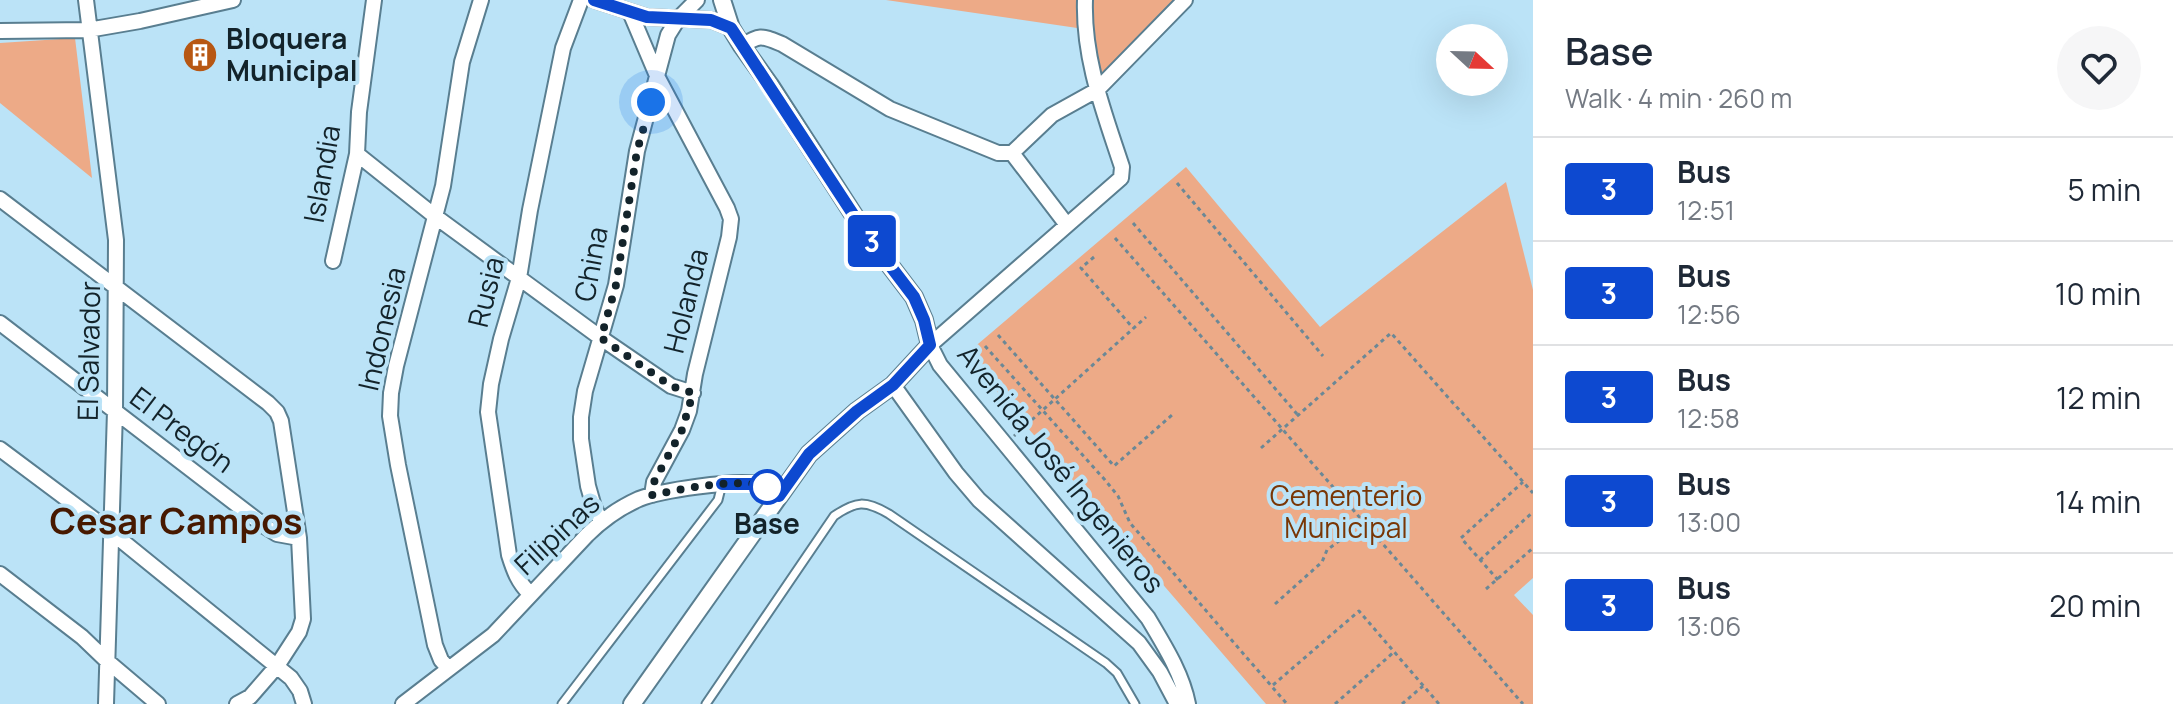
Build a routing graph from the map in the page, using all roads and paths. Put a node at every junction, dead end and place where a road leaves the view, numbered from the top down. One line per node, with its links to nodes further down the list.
1 (86, 0): 15 (street, El Salvador)
2 (233, 0): 11 (street)
3 (374, 0): 21 (street, Islandia)
4 (481, 0): 24 (street, Indonesia)
5 (581, 0): 30 (street, Rusia)
6 (594, 0): 12 (street)
7 (697, 0): 13 (street)
8 (722, 0): 14 (street, Avenida José Ingenieros)
9 (1085, 0): 19 (street)
10 (1185, 0): 19 (street)
11 (191, 5): 15 (street)
12 (634, 6): 13 (street); 18 (street)
13 (678, 19): 14 (street); 18 (street, China)
14 (731, 28): 17 (street, Avenida José Ingenieros)
15 (88, 30): 16 (street); 31 (street, El Salvador)
16 (0, 31)
17 (742, 46): 20 (street); 37 (street, Avenida José Ingenieros)
18 (658, 78): 36 (street, China); 41 (street, Holanda)
19 (1097, 90): 20 (street); 26 (street)
20 (1012, 153): 26 (street)
21 (357, 154): 24 (street); 29 (street, Islandia)
22 (1177, 183): 39 (path)
23 (0, 199): 31 (street)
24 (436, 217): 30 (street); 71 (street, Indonesia)
25 (1133, 223): 46 (path)
26 (1067, 225): 37 (street)
27 (1115, 238): 47 (path)
28 (1094, 257): 34 (path)
29 (333, 261)
30 (519, 278): 36 (street); 66 (street, Rusia)
31 (117, 289): 44 (street, El Salvador); 59 (street)
32 (1146, 317): 34 (path)
33 (0, 323): 44 (street, El Pregón)
34 (1133, 328): 42 (path)
35 (998, 335): 42 (path)
36 (601, 338): 41 (street); 57 (street, China)
37 (930, 345): 40 (street); 48 (street, Avenida José Ingenieros)
38 (985, 346): 43 (path)
39 (1323, 356)
40 (893, 385): 55 (street); 83 (street)
41 (693, 393): 54 (street, Holanda)
42 (1054, 398): 43 (path); 45 (path)
43 (1043, 409): 48 (path); 72 (path)
44 (115, 411): 58 (street, El Salvador); 59 (street, El Pregón)
45 (1172, 415)
46 (1298, 415): 47 (path); 51 (path)
47 (1282, 429): 49 (path); 89 (path)
48 (1005, 444): 84 (street, Avenida José Ingenieros)
49 (1261, 448)
50 (0, 449): 58 (street)
51 (1523, 482): 53 (path); 62 (path)
52 (722, 484): 54 (street, Filipinas); 55 (street, Filipinas); 79 (lane)
53 (1533, 493)
54 (652, 495): 57 (street, Filipinas)
55 (779, 496): 80 (street)
56 (1533, 512): 62 (path)
57 (601, 521): 66 (street, Filipinas)
58 (111, 532): 69 (street, El Salvador); 70 (street)
59 (299, 538): 70 (street)
60 (1343, 538): 67 (path)
61 (1533, 548): 64 (path)
62 (1480, 560): 64 (path)
63 (0, 574): 69 (street)
64 (1498, 580): 65 (path)
65 (1486, 589)
66 (530, 594): 71 (street, Filipinas)
67 (1275, 604)
68 (1394, 652): 72 (path); 73 (path); 86 (path)
69 (106, 660): 74 (street, El Salvador); 75 (street)
70 (277, 666): 76 (street); 77 (street)
71 (448, 668): 78 (street, Filipinas)
72 (1272, 686): 85 (path)
73 (1423, 686): 87 (path); 88 (path)
74 (106, 704)
75 (158, 704)
76 (237, 704)
77 (304, 704)
78 (403, 704)
79 (562, 704)
80 (632, 704)
81 (706, 704): 82 (lane)
82 (1135, 704)
83 (1177, 704)
84 (1188, 704)
85 (1287, 704)
86 (1335, 704)
87 (1402, 704)
88 (1439, 704)
89 (1523, 704)

